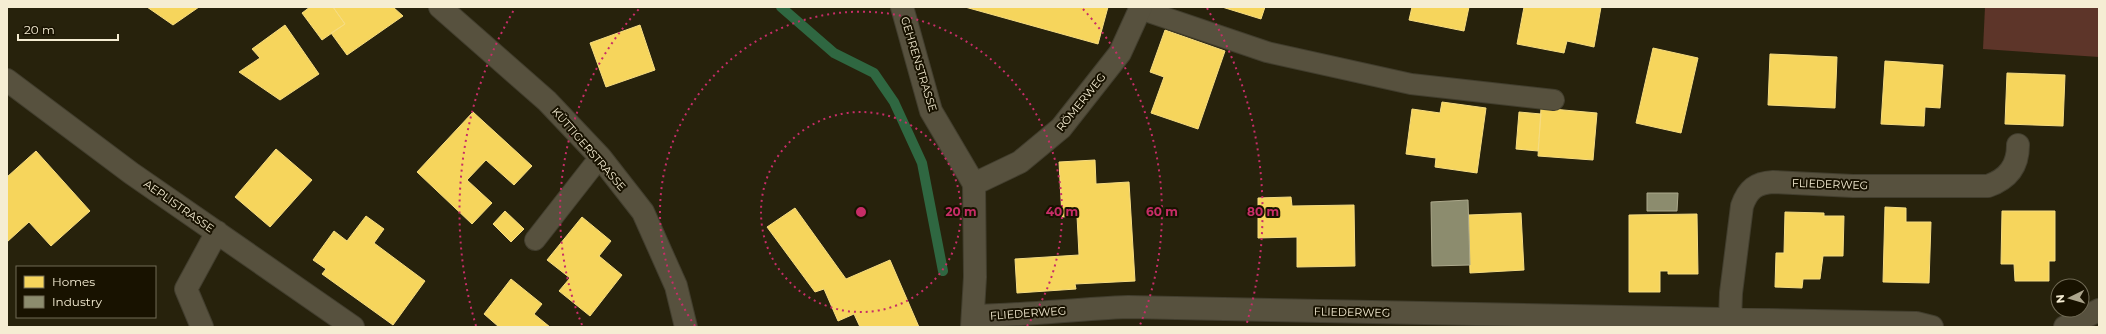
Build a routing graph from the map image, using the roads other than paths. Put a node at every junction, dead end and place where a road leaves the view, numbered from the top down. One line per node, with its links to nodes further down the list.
1 (440, 7): 7 (street, KÜTTIGERSTRASSE)
2 (902, 7): 8 (street, GEHRENSTRASSE)
3 (1141, 8): 5 (lane); 8 (street, RÖMERWEG)
4 (7, 80): 9 (street, AEPLISTRASSE)
5 (1554, 100)
6 (2018, 144): 12 (street, FLIEDERWEG)
7 (600, 157): 10 (lane); 16 (street, KÜTTIGERSTRASSE)
8 (974, 184): 13 (street)
9 (217, 232): 14 (street); 15 (street, AEPLISTRASSE)
10 (535, 240)
11 (2099, 310): 18 (street)
12 (1730, 320): 13 (street, FLIEDERWEG); 17 (street, FLIEDERWEG)
13 (973, 322)
14 (202, 327)
15 (353, 327)
16 (686, 327)
17 (1932, 327)
18 (2065, 327)

